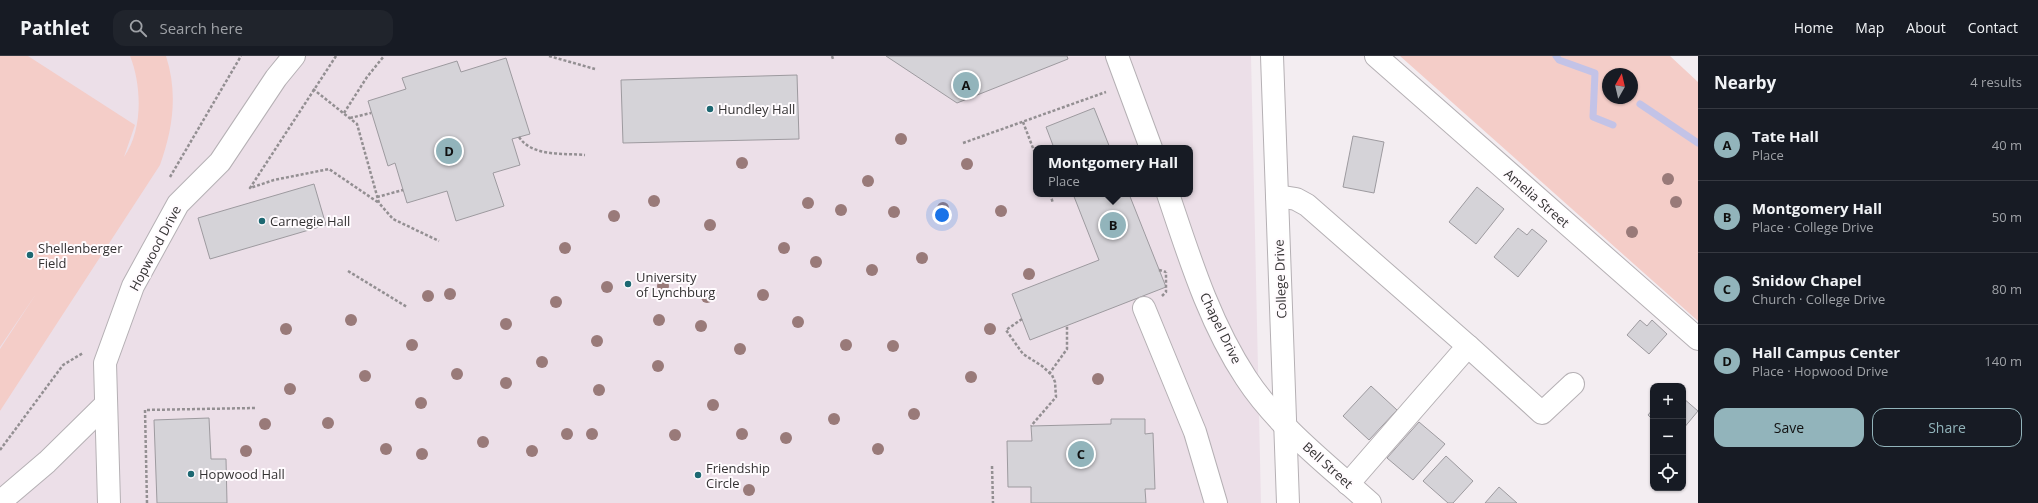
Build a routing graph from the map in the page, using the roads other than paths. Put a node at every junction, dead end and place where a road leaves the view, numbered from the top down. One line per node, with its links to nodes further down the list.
1 (294, 56): 12 (street, Hopwood Drive)
2 (1117, 56): 5 (street)
3 (1272, 56): 6 (street, College Drive)
4 (1376, 56): 9 (street, Amelia Street)
5 (1150, 145)
6 (1277, 196): 10 (street); 13 (street, College Drive)
7 (1169, 197): 13 (street, Chapel Drive)
8 (1144, 308): 17 (street)
9 (1698, 339)
10 (1468, 346): 11 (street); 14 (street)
11 (1573, 384)
12 (106, 404): 15 (street); 16 (street, Hopwood Drive)
13 (1286, 428): 14 (street, Bell Street); 18 (street, College Drive)
14 (1348, 484): 19 (street, Bell Street)
15 (0, 502)
16 (109, 503)
17 (1216, 503)
18 (1288, 503)
19 (1370, 503)

